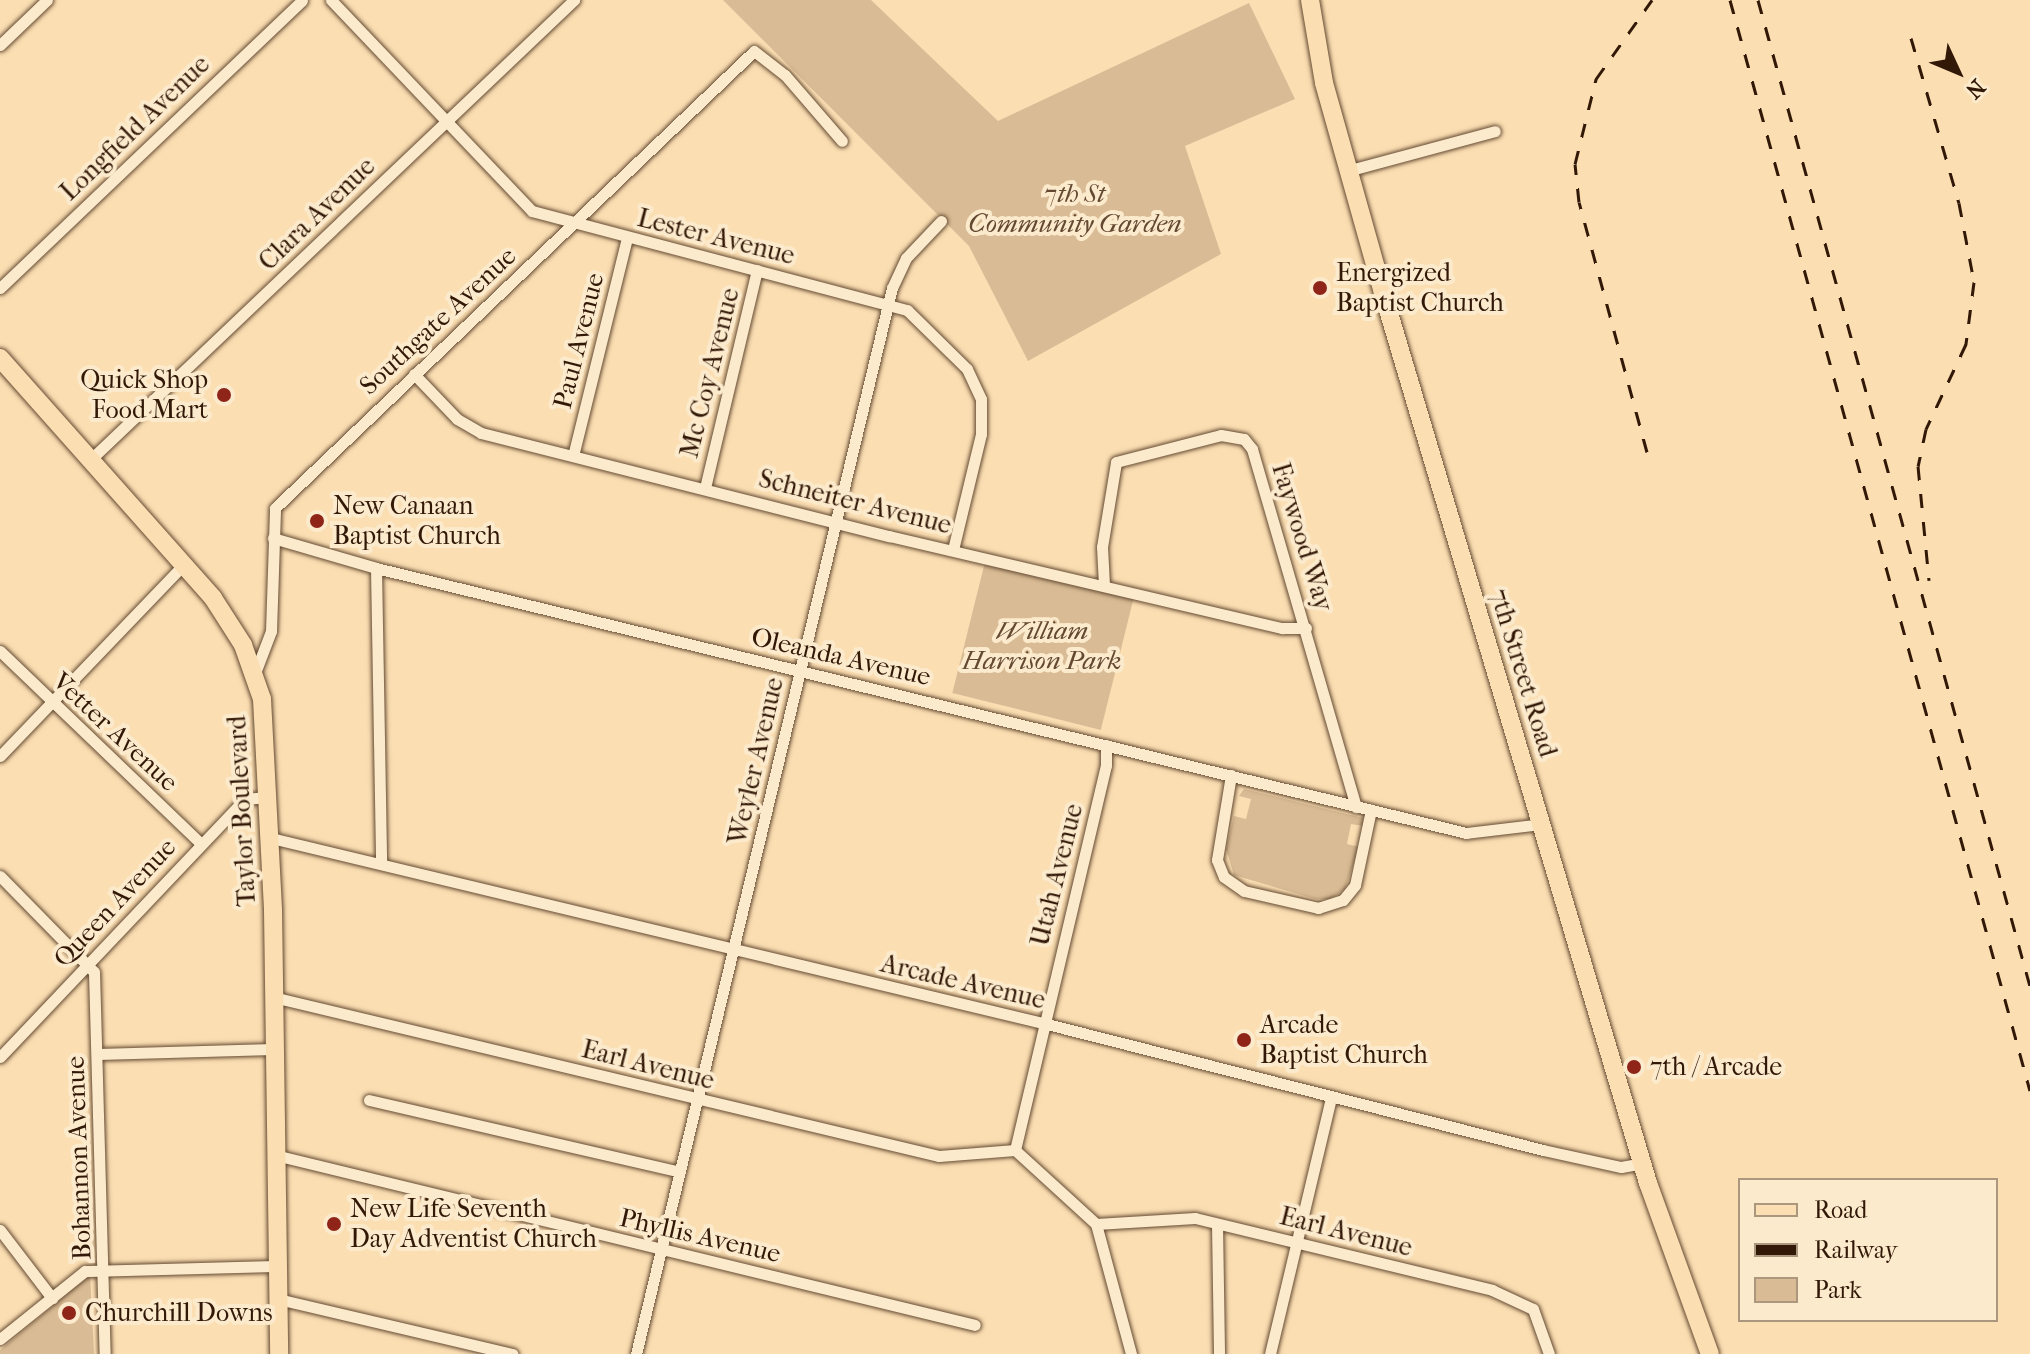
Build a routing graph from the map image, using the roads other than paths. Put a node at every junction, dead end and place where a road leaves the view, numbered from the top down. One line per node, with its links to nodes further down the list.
1 (47, 0): 6 (street)
2 (302, 0): 15 (street, Longfield Avenue)
3 (331, 0): 7 (street, Lester Avenue)
4 (574, 0): 7 (street, Clara Avenue)
5 (1310, 0): 10 (main road, 7th Street Road)
6 (0, 45)
7 (447, 122): 12 (street, Lester Avenue); 20 (street, Clara Avenue)
8 (1495, 131): 10 (street)
9 (842, 141): 12 (street, Southgate Avenue)
10 (1347, 171): 39 (main road, 7th Street Road)
11 (941, 221): 16 (street, Weyler Avenue)
12 (574, 223): 13 (street, Lester Avenue); 18 (street, Southgate Avenue)
13 (627, 238): 14 (street, Lester Avenue); 19 (street, Paul Avenue)
14 (757, 270): 16 (street, Lester Avenue); 21 (street, Mc Coy Avenue)
15 (0, 288)
16 (889, 301): 22 (street, Weyler Avenue); 24 (street, Lester Avenue)
17 (0, 358): 20 (main road, Taylor Boulevard)
18 (414, 374): 19 (street, Schneiter Avenue); 23 (street, Southgate Avenue)
19 (573, 456): 21 (street, Schneiter Avenue)
20 (90, 460): 25 (main road, Taylor Boulevard)
21 (705, 488): 22 (street, Schneiter Avenue)
22 (835, 521): 24 (street, Schneiter Avenue); 30 (street, Weyler Avenue)
23 (273, 538): 26 (street, Oleanda Avenue); 31 (street, Southgate Avenue)
24 (953, 550): 27 (street, Schneiter Avenue)
25 (183, 565): 31 (main road, Taylor Boulevard); 32 (street)
26 (376, 568): 30 (street, Oleanda Avenue); 42 (street)
27 (1104, 585): 28 (street, Schneiter Avenue); 28 (street, Faywood Way)
28 (1306, 628): 37 (street, Faywood Way)
29 (0, 651): 32 (street, Vetter Avenue)
30 (800, 671): 33 (street, Oleanda Avenue); 44 (street, Weyler Avenue)
31 (255, 673): 36 (main road, Taylor Boulevard)
32 (52, 703): 34 (street); 41 (street, Vetter Avenue)
33 (1106, 745): 35 (street, Oleanda Avenue); 47 (street, Utah Avenue)
34 (0, 756)
35 (1231, 775): 37 (street, Oleanda Avenue); 38 (street)
36 (270, 797): 40 (main road, Taylor Boulevard); 41 (street, Queen Avenue)
37 (1356, 807): 38 (street, Oleanda Avenue)
38 (1371, 810): 39 (street, Oleanda Avenue)
39 (1541, 824): 56 (main road, 7th Street Road)
40 (271, 838): 42 (street, Arcade Avenue); 46 (main road, Taylor Boulevard)
41 (201, 844): 45 (street, Queen Avenue)
42 (381, 863): 44 (street, Arcade Avenue)
43 (0, 876): 45 (street)
44 (734, 952): 47 (street, Arcade Avenue); 52 (street, Weyler Avenue)
45 (88, 963): 49 (street, Bohannon Avenue); 50 (street, Queen Avenue)
46 (273, 997): 48 (main road, Taylor Boulevard); 52 (street, Earl Avenue)
47 (1043, 1023): 51 (street, Arcade Avenue); 54 (street, Utah Avenue)
48 (273, 1049): 49 (street); 55 (main road, Taylor Boulevard)
49 (98, 1054): 64 (street, Bohannon Avenue)
50 (0, 1057)
51 (1331, 1098): 56 (street, Arcade Avenue); 61 (street)
52 (697, 1099): 54 (street, Earl Avenue); 57 (street, Weyler Avenue)
53 (369, 1100): 57 (street)
54 (1015, 1150): 58 (street)
55 (275, 1155): 62 (street, Phyllis Avenue); 63 (main road, Taylor Boulevard)
56 (1644, 1163): 77 (main road, 7th Street Road)
57 (680, 1172): 62 (street, Weyler Avenue)
58 (1096, 1224): 59 (street, Earl Avenue); 73 (street)
59 (1217, 1224): 61 (street, Earl Avenue); 74 (street)
60 (0, 1230): 65 (street)
61 (1297, 1243): 75 (street); 76 (street, Earl Avenue)
62 (662, 1248): 67 (street, Phyllis Avenue); 72 (street, Weyler Avenue)
63 (278, 1266): 64 (street); 66 (main road, Taylor Boulevard)
64 (105, 1268): 65 (street); 69 (street, Bohannon Avenue)
65 (52, 1298): 68 (street)
66 (278, 1299): 70 (main road, Taylor Boulevard); 71 (street)
67 (975, 1325)
68 (0, 1339)
69 (105, 1354)
70 (279, 1354)
71 (513, 1354)
72 (636, 1354)
73 (1131, 1354)
74 (1219, 1354)
75 (1270, 1354)
76 (1549, 1354)
77 (1710, 1354)

